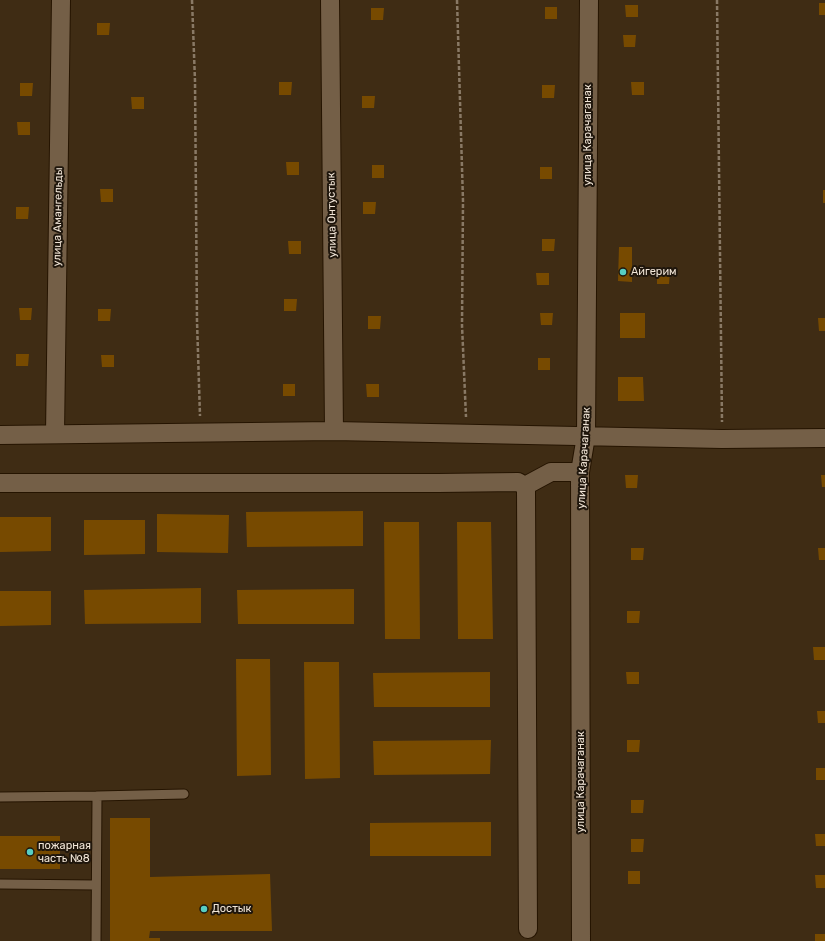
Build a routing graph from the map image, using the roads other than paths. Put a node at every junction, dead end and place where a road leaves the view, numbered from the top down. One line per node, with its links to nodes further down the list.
1 (61, 0): 5 (street, улица Амангельды)
2 (330, 0): 4 (street, улица Онтустык)
3 (589, 0): 7 (street, улица Карачаганак)
4 (334, 431): 5 (street); 7 (street)
5 (55, 434): 6 (street)
6 (0, 435)
7 (586, 436): 8 (street); 9 (street, улица Карачаганак)
8 (825, 438)
9 (580, 472): 11 (street); 19 (street, улица Карачаганак)
10 (0, 482): 11 (street)
11 (525, 486): 17 (street)
12 (184, 794): 13 (lane)
13 (97, 796): 14 (lane); 16 (lane)
14 (0, 797)
15 (0, 884): 16 (lane)
16 (96, 885): 18 (lane)
17 (528, 929)
18 (96, 941)
19 (581, 941)

